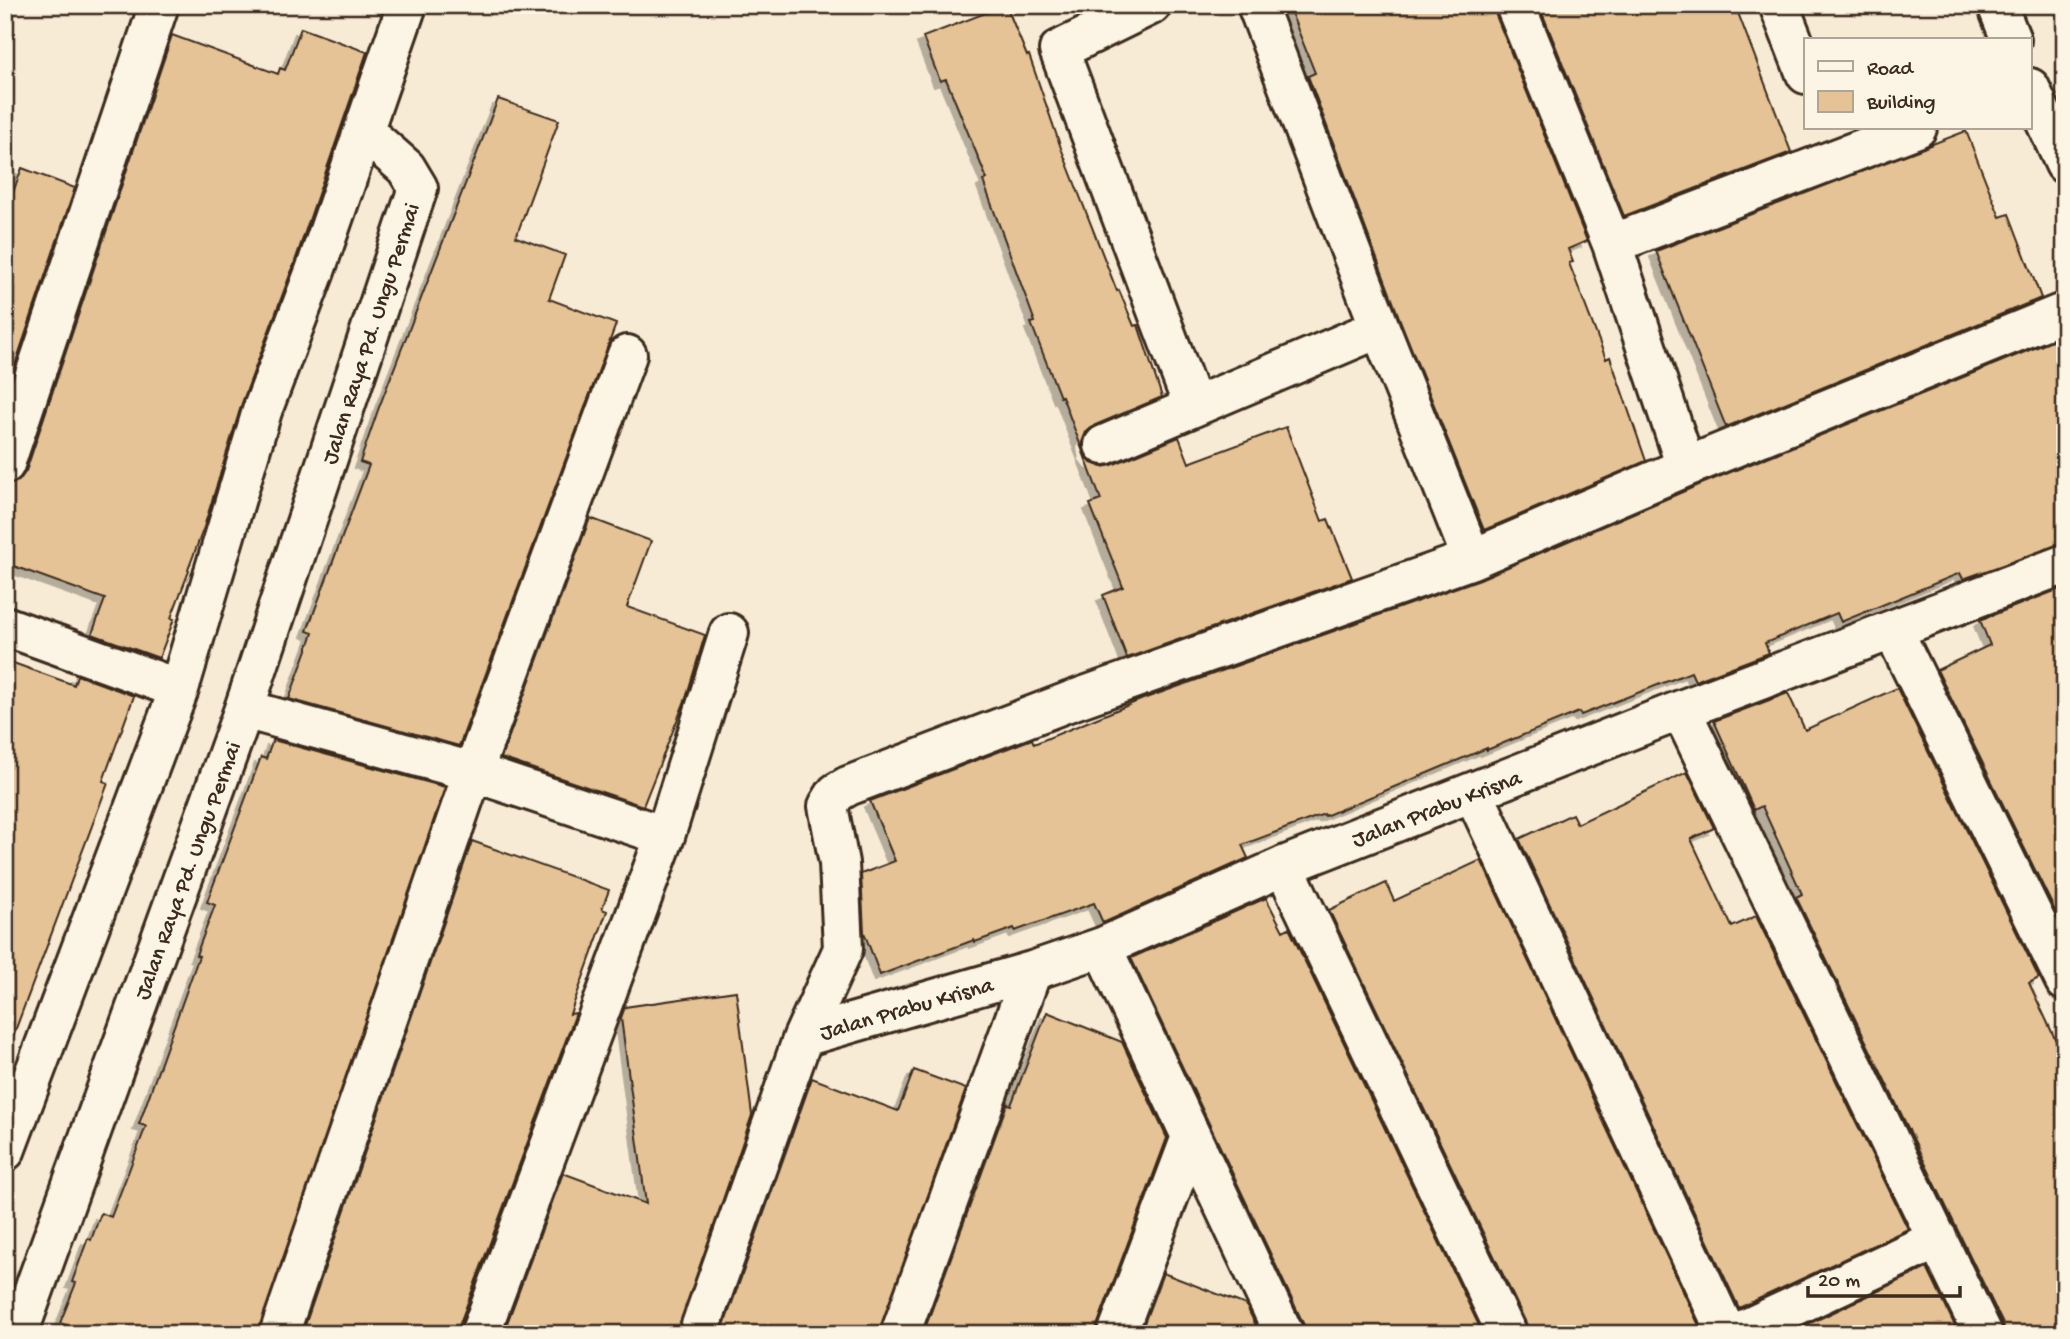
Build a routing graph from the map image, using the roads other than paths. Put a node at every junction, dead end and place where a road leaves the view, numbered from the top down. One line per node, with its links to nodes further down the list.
1 (159, 5): 21 (street)
2 (407, 5): 12 (street)
3 (1151, 5): 19 (street)
4 (1257, 5): 17 (street)
5 (1515, 5): 15 (street)
6 (1779, 5): 9 (street)
7 (1997, 5): 8 (street)
8 (2010, 38)
9 (1804, 69)
10 (2032, 92): 14 (street)
11 (1905, 130): 13 (street)
12 (365, 132): 28 (street); 29 (street, Jalan Raya Pd. Ungu Permai)
13 (1833, 142): 15 (street)
14 (2065, 164)
15 (1612, 244): 22 (street)
16 (2065, 312): 22 (street)
17 (1380, 328): 19 (street); 23 (street)
18 (627, 355): 31 (street)
19 (1193, 406): 20 (street)
20 (1104, 445)
21 (5, 464)
22 (1686, 467): 23 (street)
23 (1472, 559): 38 (street)
24 (2065, 564): 26 (street, Jalan Prabu Krisna)
25 (5, 626): 28 (street)
26 (1893, 630): 30 (street, Jalan Prabu Krisna); 37 (street)
27 (729, 633): 33 (street)
28 (179, 689): 40 (street)
29 (244, 709): 31 (street); 42 (street, Jalan Raya Pd. Ungu Permai)
30 (1681, 710): 32 (street, Jalan Prabu Krisna); 41 (street)
31 (473, 772): 33 (street); 43 (street)
32 (1473, 792): 34 (street, Jalan Prabu Krisna); 50 (street)
33 (665, 836): 44 (street)
34 (1284, 866): 35 (street, Jalan Prabu Krisna); 49 (street)
35 (1102, 947): 36 (street, Jalan Prabu Krisna); 39 (street)
36 (1032, 971): 38 (street, Jalan Prabu Krisna); 46 (street)
37 (2065, 981)
38 (803, 1037): 45 (street)
39 (1191, 1137): 47 (street); 48 (street)
40 (5, 1151)
41 (1938, 1239): 51 (street); 52 (street)
42 (18, 1334)
43 (279, 1334)
44 (480, 1334)
45 (698, 1334)
46 (900, 1334)
47 (1117, 1334)
48 (1284, 1334)
49 (1507, 1334)
50 (1727, 1334)
51 (1735, 1334)
52 (1983, 1334)

